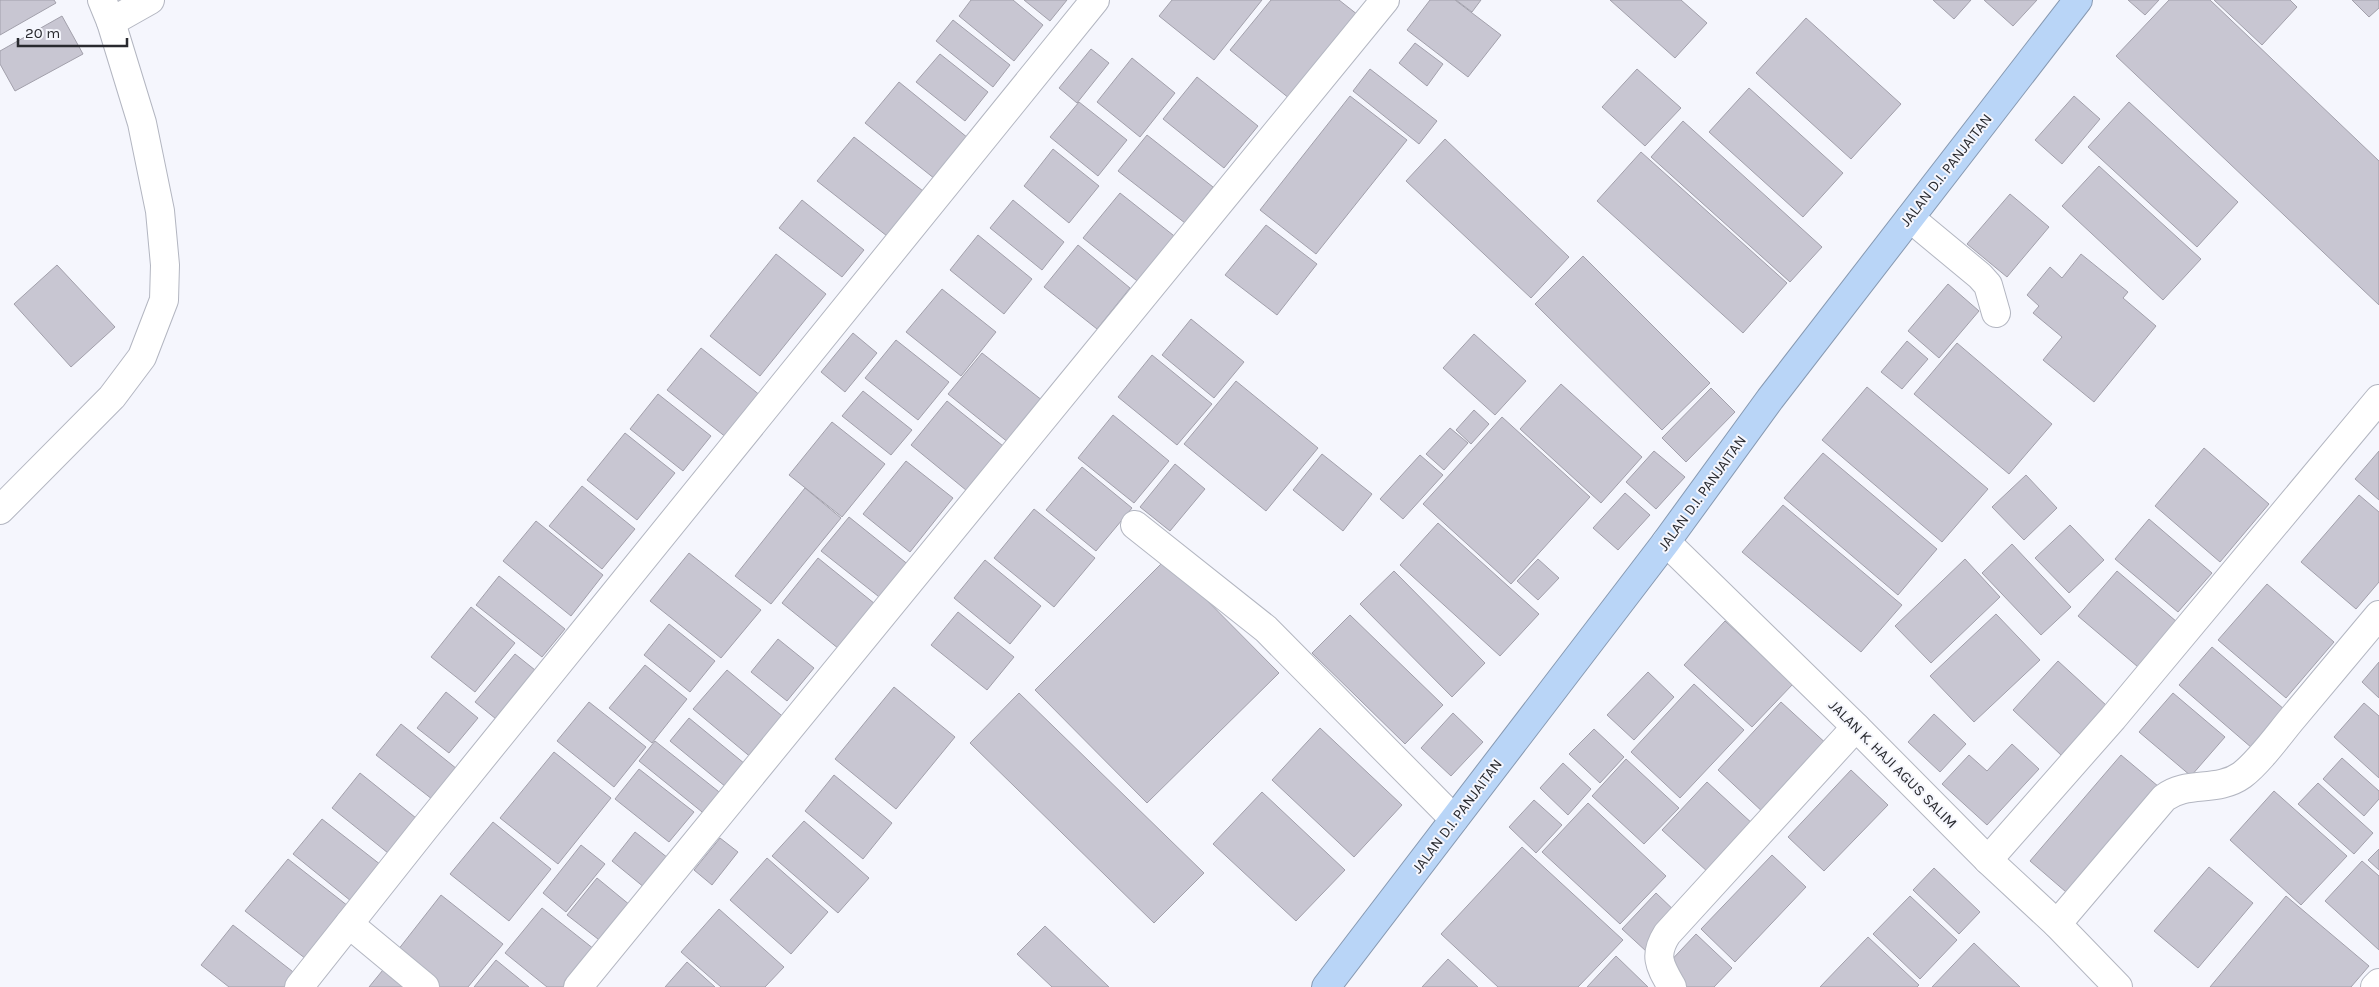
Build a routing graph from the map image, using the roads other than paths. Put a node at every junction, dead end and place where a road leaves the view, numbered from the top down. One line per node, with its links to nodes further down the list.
1 (150, 0): 5 (street)
2 (1095, 0): 16 (street)
3 (1385, 0): 21 (street)
4 (2078, 0): 6 (highway, JALAN D.I. PANJAITAN)
5 (106, 11): 9 (street)
6 (1910, 218): 7 (street); 11 (highway, JALAN D.I. PANJAITAN)
7 (1996, 313)
8 (2379, 399): 15 (street)
9 (0, 510)
10 (1135, 525): 14 (street)
11 (1666, 542): 13 (street, JALAN K. HAJI AGUS SALIM); 14 (highway, JALAN D.I. PANJAITAN)
12 (2379, 615): 17 (street)
13 (1856, 727): 15 (street, JALAN K. HAJI AGUS SALIM); 23 (street)
14 (1454, 819): 22 (highway, JALAN D.I. PANJAITAN)
15 (1988, 860): 17 (street, JALAN K. HAJI AGUS SALIM)
16 (349, 924): 19 (street); 20 (street)
17 (2058, 924): 24 (street, JALAN K. HAJI AGUS SALIM)
18 (2379, 983): 25 (street)
19 (300, 987)
20 (425, 987)
21 (578, 987)
22 (1326, 987)
23 (1672, 987)
24 (2118, 987)
25 (2375, 987)

